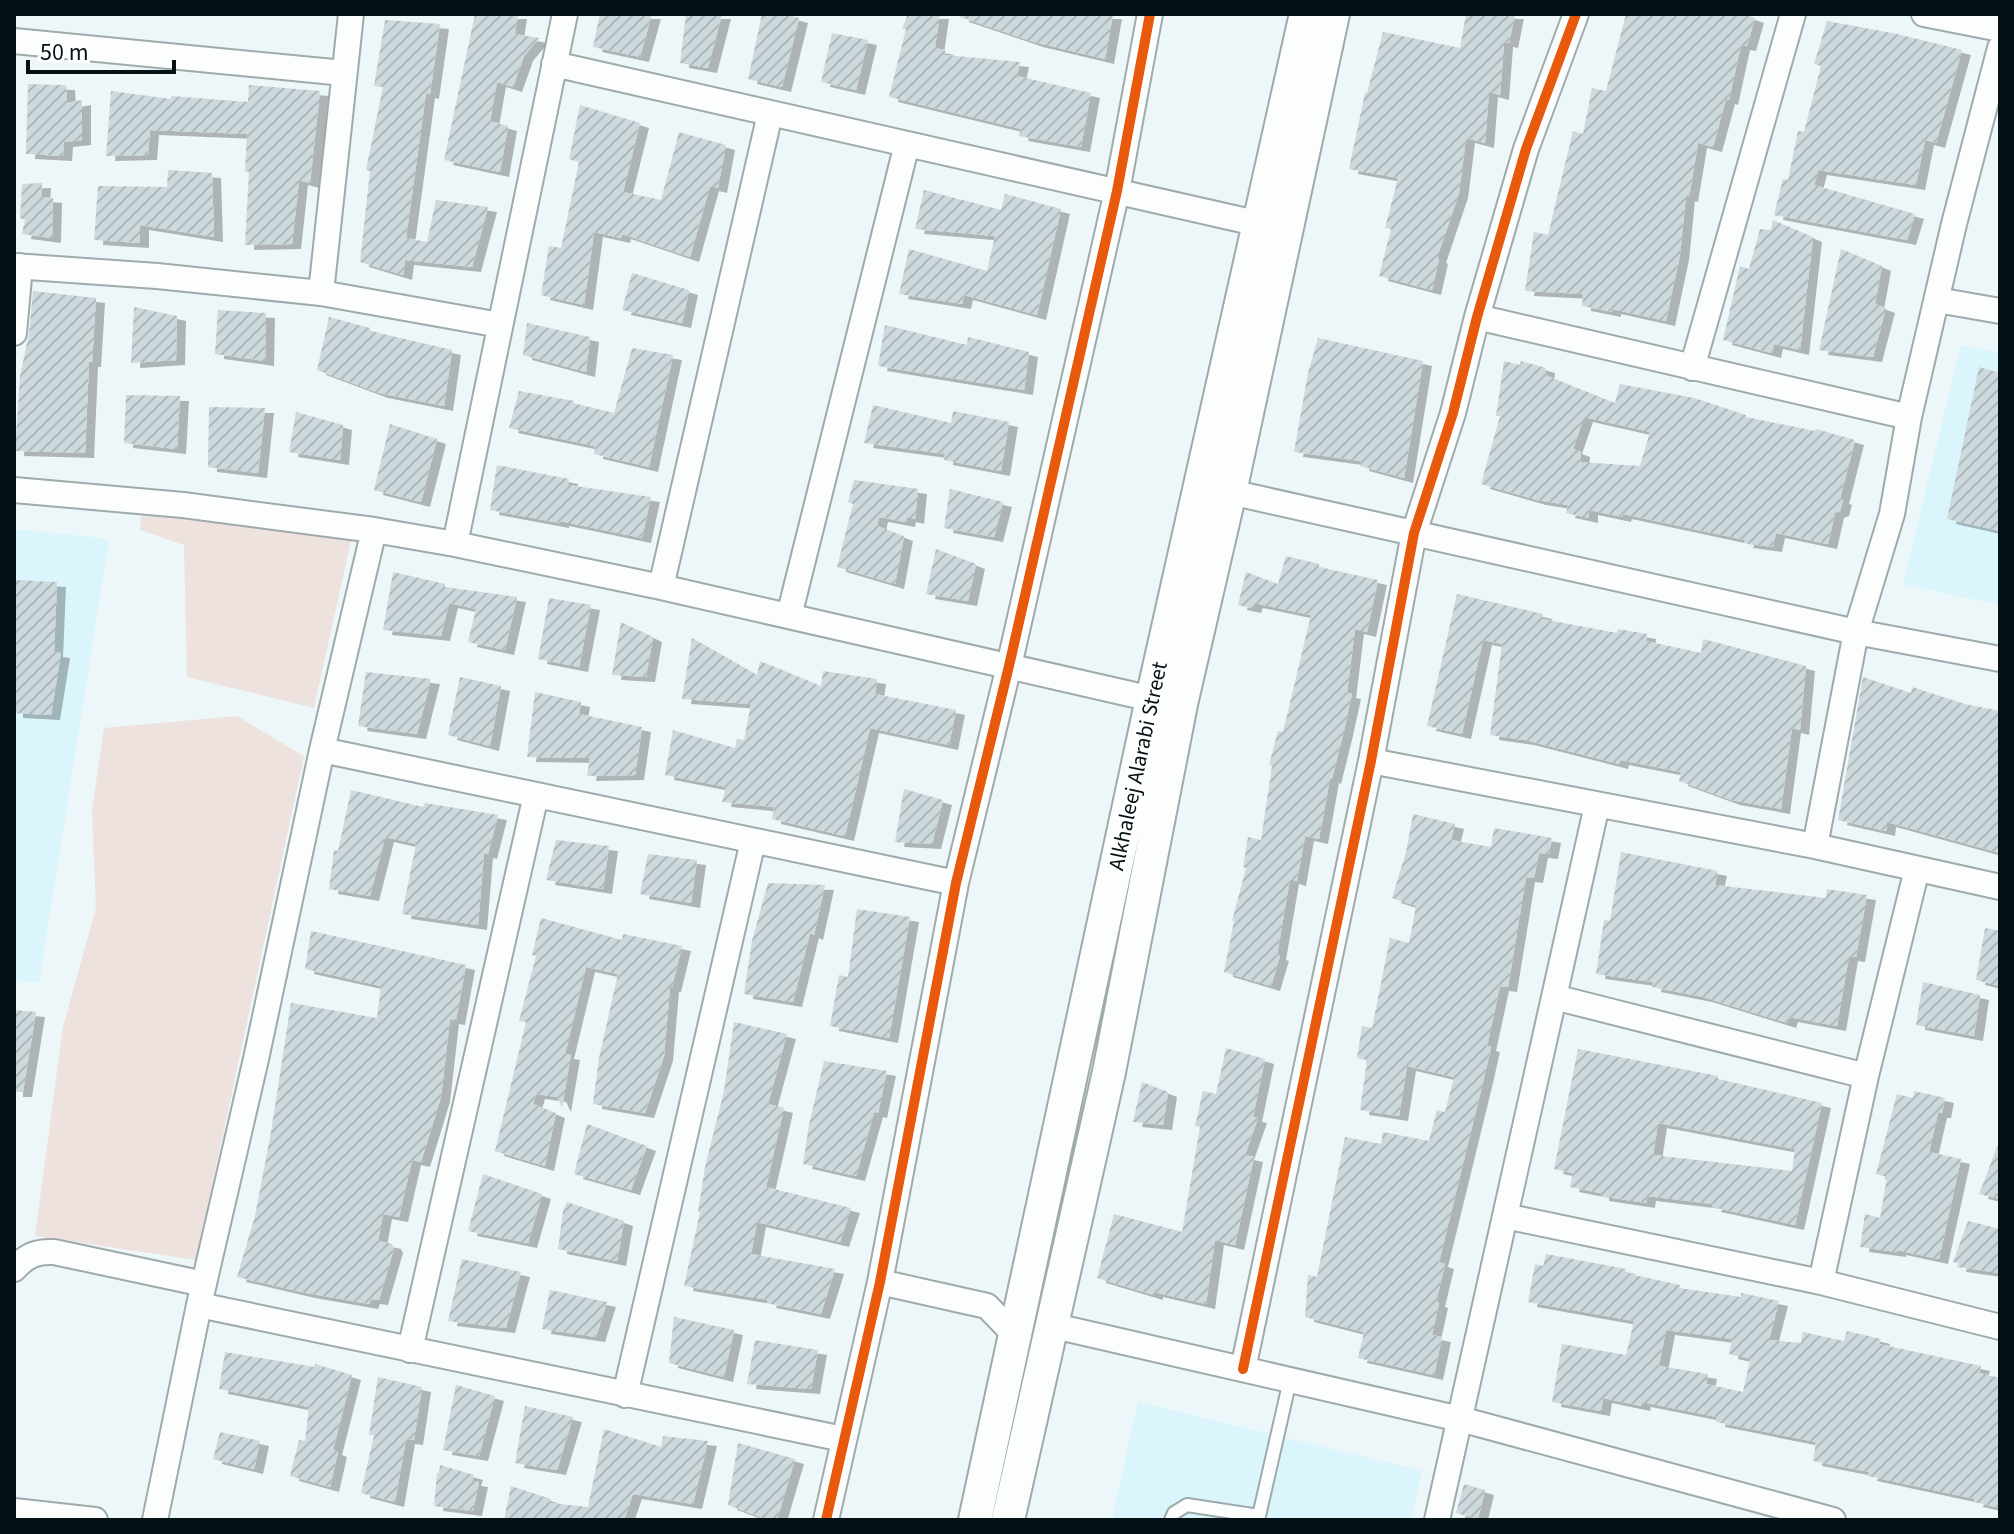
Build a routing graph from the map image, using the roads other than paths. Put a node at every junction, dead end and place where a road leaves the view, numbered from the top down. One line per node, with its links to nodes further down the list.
1 (351, 14): 13 (street)
2 (565, 14): 12 (street)
3 (1150, 14): 16 (street)
4 (1306, 14): 17 (main road, Alkhaleej Alarabi Street)
5 (1333, 14): 28 (main road, Alkhaleej Alarabi Street)
6 (1576, 14): 22 (street)
7 (1793, 14): 25 (street)
8 (1924, 14): 9 (street)
9 (2000, 29)
10 (14, 41): 13 (street)
11 (2000, 48): 20 (street)
12 (554, 64): 14 (street); 23 (street)
13 (344, 73): 19 (street)
14 (770, 114): 15 (street); 32 (street)
15 (907, 144): 16 (street); 33 (street)
16 (1117, 191): 17 (street); 36 (street)
17 (1260, 224): 37 (main road, Alkhaleej Alarabi Street)
18 (17, 266): 19 (street); 24 (street)
19 (321, 293): 23 (street)
20 (1937, 300): 21 (street); 26 (street)
21 (2000, 311)
22 (1477, 317): 25 (street); 30 (street)
23 (500, 325): 31 (street)
24 (14, 333)
25 (1692, 368): 26 (street)
26 (1909, 417): 34 (street)
27 (14, 490): 29 (street)
28 (1230, 492): 30 (street); 49 (main road, Alkhaleej Alarabi Street)
29 (374, 530): 31 (street); 38 (street)
30 (1414, 533): 34 (street); 39 (street)
31 (455, 544): 32 (street)
32 (661, 587): 33 (street)
33 (789, 616): 36 (street)
34 (1856, 632): 35 (street); 43 (street)
35 (2000, 659)
36 (1009, 666): 37 (street); 45 (street)
37 (1152, 699): 48 (main road, Alkhaleej Alarabi Street)
38 (322, 750): 40 (street); 56 (street)
39 (1371, 761): 41 (street); 62 (street)
40 (536, 795): 42 (street); 61 (street)
41 (1597, 805): 43 (street); 47 (street)
42 (753, 841): 45 (street); 64 (street)
43 (1815, 846): 44 (street)
44 (1917, 869): 46 (street); 50 (street)
45 (956, 883): 53 (street)
46 (2000, 887)
47 (1554, 997): 50 (street); 51 (street)
48 (1074, 1061): 49 (main road); 55 (main road, Alkhaleej Alarabi Street)
49 (1109, 1072): 58 (main road, Alkhaleej Alarabi Street)
50 (1866, 1076): 54 (street)
51 (1505, 1216): 54 (street); 65 (street)
52 (14, 1269): 56 (street)
53 (880, 1282): 57 (street); 66 (street)
54 (1821, 1282): 59 (street)
55 (1024, 1286): 57 (street); 60 (main road, Alkhaleej Alarabi Street)
56 (201, 1294): 61 (street); 71 (street)
57 (987, 1306): 60 (street)
58 (1050, 1325): 62 (street); 74 (main road, Alkhaleej Alarabi Street)
59 (2000, 1327)
60 (1014, 1334): 73 (main road, Alkhaleej Alarabi Street)
61 (410, 1350): 64 (street)
62 (1243, 1369): 63 (street)
63 (1290, 1380): 65 (street); 69 (lane)
64 (625, 1395): 66 (street)
65 (1460, 1419): 67 (street); 76 (street)
66 (843, 1439): 72 (street)
67 (1752, 1509): 77 (street)
68 (14, 1511): 70 (street)
69 (1265, 1518): 75 (lane)
70 (95, 1520)
71 (155, 1520)
72 (826, 1520)
73 (975, 1520)
74 (1008, 1520)
75 (1171, 1520)
76 (1437, 1520)
77 (1833, 1520)

